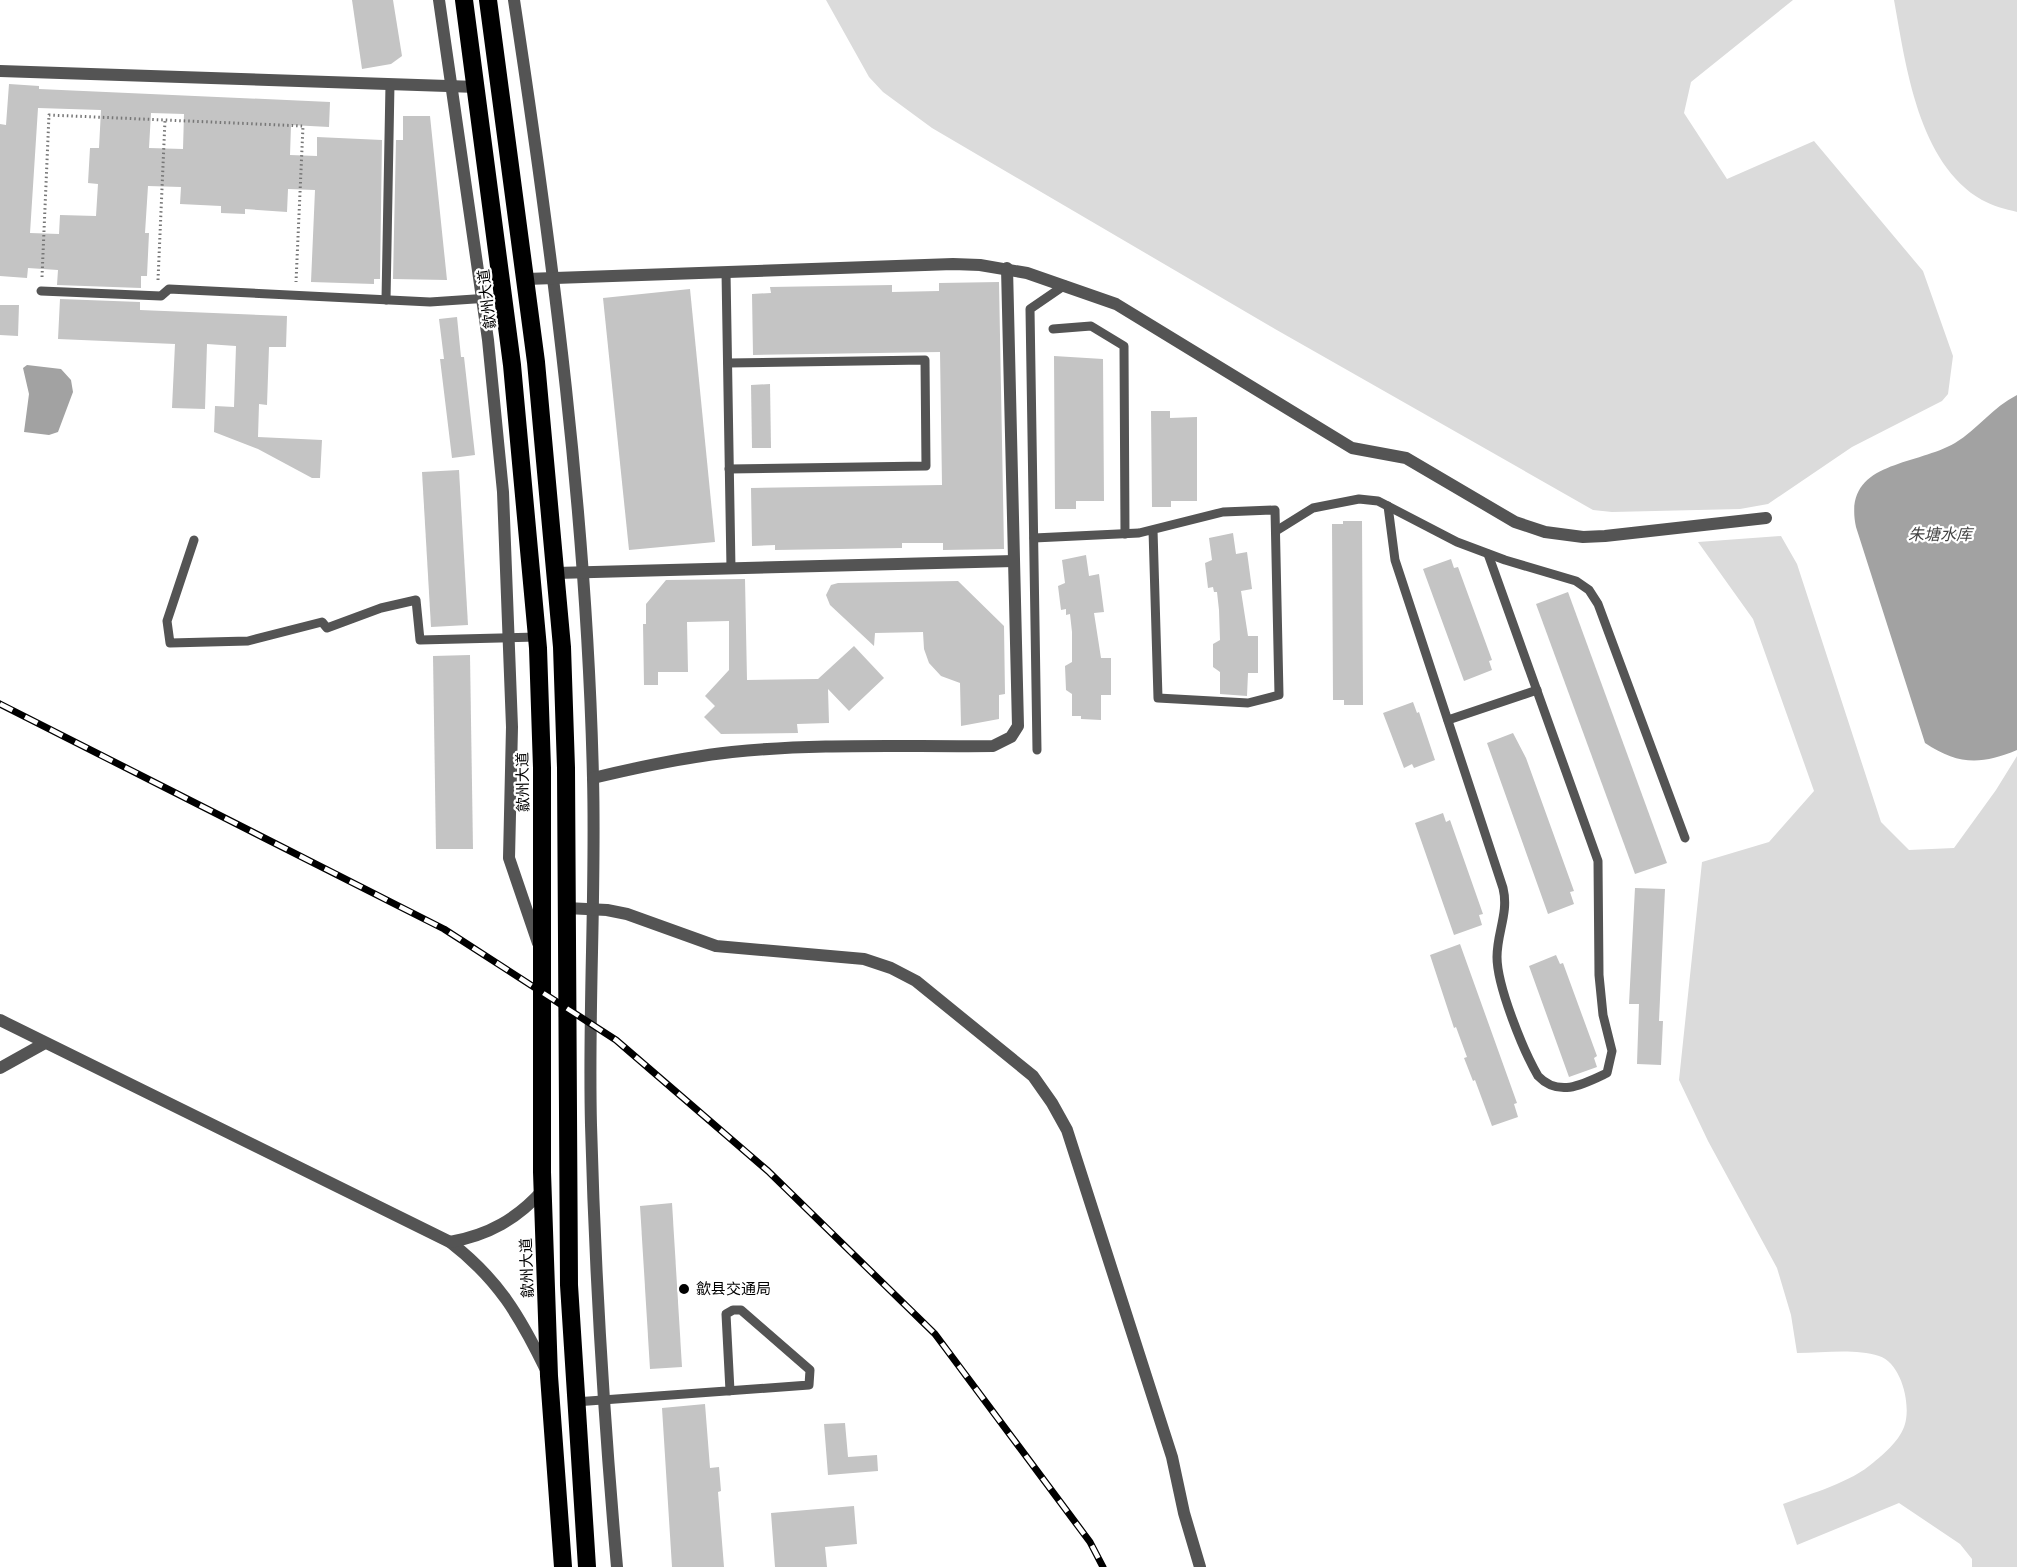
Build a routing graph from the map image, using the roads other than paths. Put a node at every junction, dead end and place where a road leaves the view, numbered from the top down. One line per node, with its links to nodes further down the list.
1 (439, 0): 7 (street)
2 (464, 0): 8 (highway, 歙州大道)
3 (488, 0): 12 (highway)
4 (514, 0): 11 (street)
5 (0, 71): 6 (street)
6 (390, 84): 7 (street); 17 (lane)
7 (453, 86): 8 (street); 16 (street)
8 (477, 87): 15 (highway, 歙州大道)
9 (1007, 268): 10 (street); 13 (street); 29 (street)
10 (726, 272): 11 (street); 19 (lane)
11 (553, 278): 12 (street); 32 (street)
12 (526, 279): 31 (highway)
13 (1065, 285): 22 (street); 26 (lane)
14 (41, 291): 17 (lane)
15 (504, 297): 16 (lane); 33 (highway, 歙州大道)
16 (482, 298): 17 (lane); 34 (street)
17 (386, 300)
18 (1053, 329): 25 (lane)
19 (728, 363): 20 (lane); 20 (lane)
20 (729, 469): 30 (lane)
21 (1388, 506): 24 (lane); 28 (lane); 36 (lane)
22 (1766, 518)
23 (1153, 530): 24 (lane); 24 (lane); 25 (lane)
24 (1276, 531)
25 (1125, 534): 26 (lane)
26 (1034, 538): 37 (lane)
27 (194, 540): 34 (lane)
28 (1488, 554): 35 (lane); 39 (lane)
29 (1014, 561): 30 (street); 38 (street)
30 (731, 569): 32 (street)
31 (556, 573): 32 (street); 40 (highway)
32 (581, 573): 38 (street)
33 (537, 637): 34 (lane); 42 (highway, 歙州大道)
34 (511, 638): 42 (street)
35 (1537, 690): 36 (lane); 36 (lane)
36 (1448, 720)
37 (1037, 750)
38 (593, 778): 41 (street)
39 (1685, 838)
40 (566, 908): 41 (street); 51 (highway)
41 (592, 909): 50 (street); 55 (street)
42 (542, 953): 46 (highway, 歙州大道)
43 (0, 1020): 44 (street)
44 (45, 1043): 45 (street); 47 (street)
45 (0, 1068)
46 (543, 1190): 47 (street); 48 (highway, 歙州大道)
47 (450, 1242): 48 (street)
48 (549, 1376): 52 (highway, 歙州大道)
49 (730, 1391): 49 (lane); 50 (lane)
50 (604, 1400): 51 (lane); 54 (street)
51 (575, 1402): 53 (highway)
52 (563, 1567)
53 (587, 1567)
54 (617, 1567)
55 (1200, 1567)

